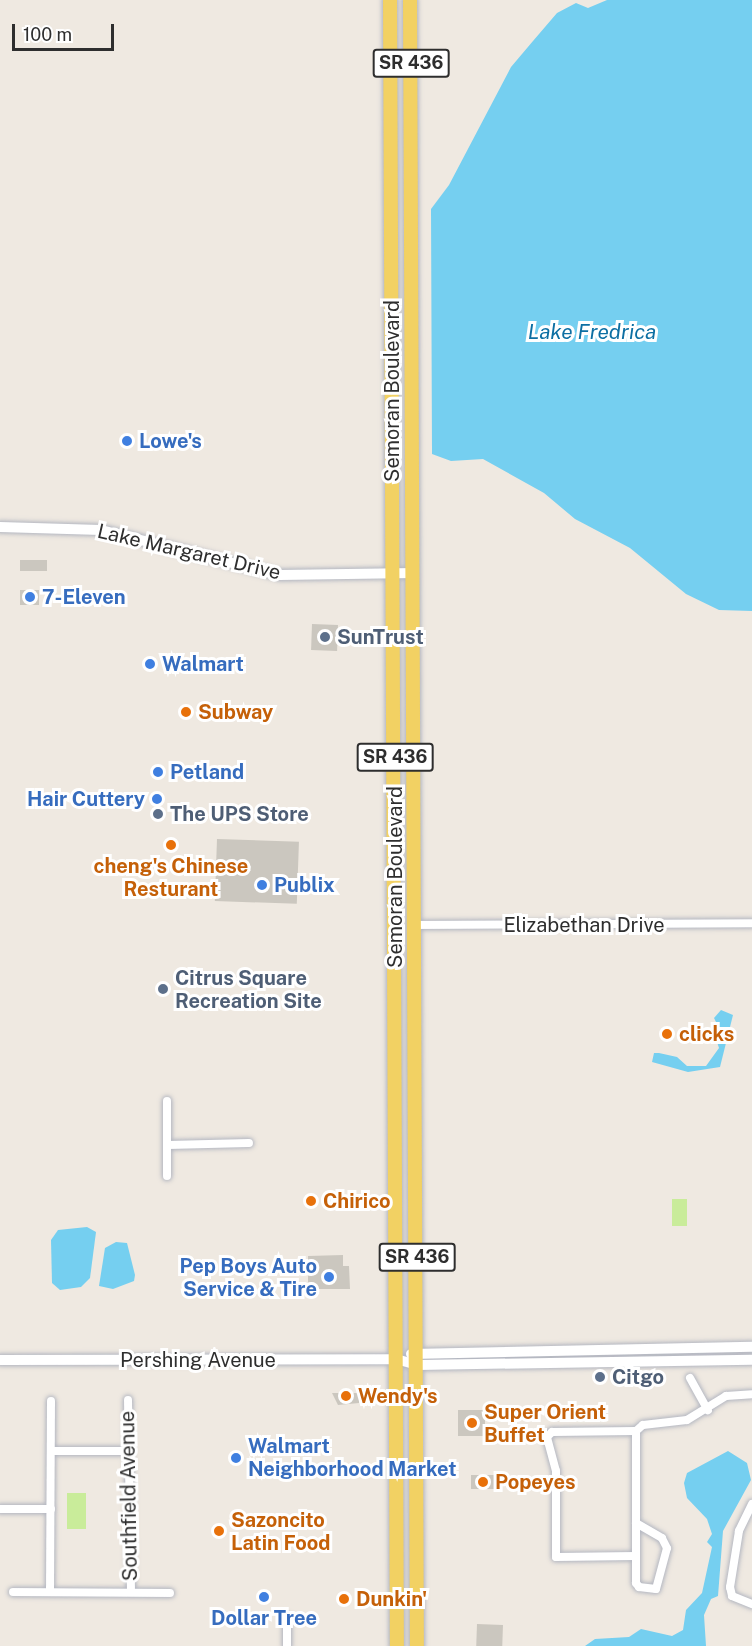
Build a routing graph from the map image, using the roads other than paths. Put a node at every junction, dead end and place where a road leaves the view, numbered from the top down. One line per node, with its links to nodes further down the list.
1 (390, 0): 3 (main road, Semoran Boulevard / SR 436)
2 (410, 0): 4 (main road, Semoran Boulevard / SR 436)
3 (391, 193): 4 (street); 5 (main road, Semoran Boulevard / SR 436)
4 (412, 193): 6 (main road, Semoran Boulevard / SR 436)
5 (392, 332): 6 (main road); 9 (main road, Semoran Boulevard / SR 436)
6 (414, 387): 8 (main road, Semoran Boulevard / SR 436)
7 (0, 527): 9 (street, Lake Margaret Drive)
8 (414, 573): 9 (street, Lake Margaret Drive); 11 (main road, Semoran Boulevard / SR 436)
9 (393, 574): 10 (main road, Semoran Boulevard / SR 436)
10 (395, 840): 11 (main road); 14 (main road, Semoran Boulevard / SR 436)
11 (416, 905): 13 (main road, Semoran Boulevard / SR 436)
12 (752, 922): 13 (street, Elizabethan Drive)
13 (416, 925): 15 (main road, Semoran Boulevard / SR 436)
14 (395, 968): 15 (main road); 17 (main road, Semoran Boulevard / SR 436)
15 (416, 1007): 20 (main road, Semoran Boulevard / SR 436)
16 (167, 1101): 19 (street)
17 (396, 1112): 20 (main road); 23 (main road, Semoran Boulevard / SR 436)
18 (249, 1143): 19 (street)
19 (168, 1145): 21 (street)
20 (417, 1152): 24 (main road, Semoran Boulevard / SR 436)
21 (167, 1176)
22 (752, 1347): 24 (street, Pershing Avenue)
23 (396, 1359): 24 (street, Pershing Avenue); 25 (street, Pershing Avenue); 47 (main road, Semoran Boulevard / SR 436)
24 (417, 1359): 26 (street, Pershing Avenue); 48 (main road, Semoran Boulevard / SR 436)
25 (0, 1360)
26 (752, 1360)
27 (690, 1378): 31 (street)
28 (752, 1394): 31 (street)
29 (128, 1400): 34 (street, Southfield Avenue)
30 (51, 1401): 33 (street)
31 (708, 1410): 32 (street)
32 (636, 1431): 38 (street); 39 (street)
33 (51, 1451): 34 (street); 37 (street)
34 (129, 1451): 42 (street, Southfield Avenue)
35 (752, 1504): 44 (street)
36 (0, 1509): 37 (street)
37 (51, 1509): 41 (street)
38 (636, 1523): 39 (street); 39 (street)
39 (636, 1556)
40 (13, 1592): 41 (street)
41 (50, 1592): 42 (street)
42 (131, 1593): 43 (street)
43 (170, 1593)
44 (752, 1604)
45 (287, 1618): 46 (street)
46 (287, 1646)
47 (396, 1646)
48 (417, 1646)

